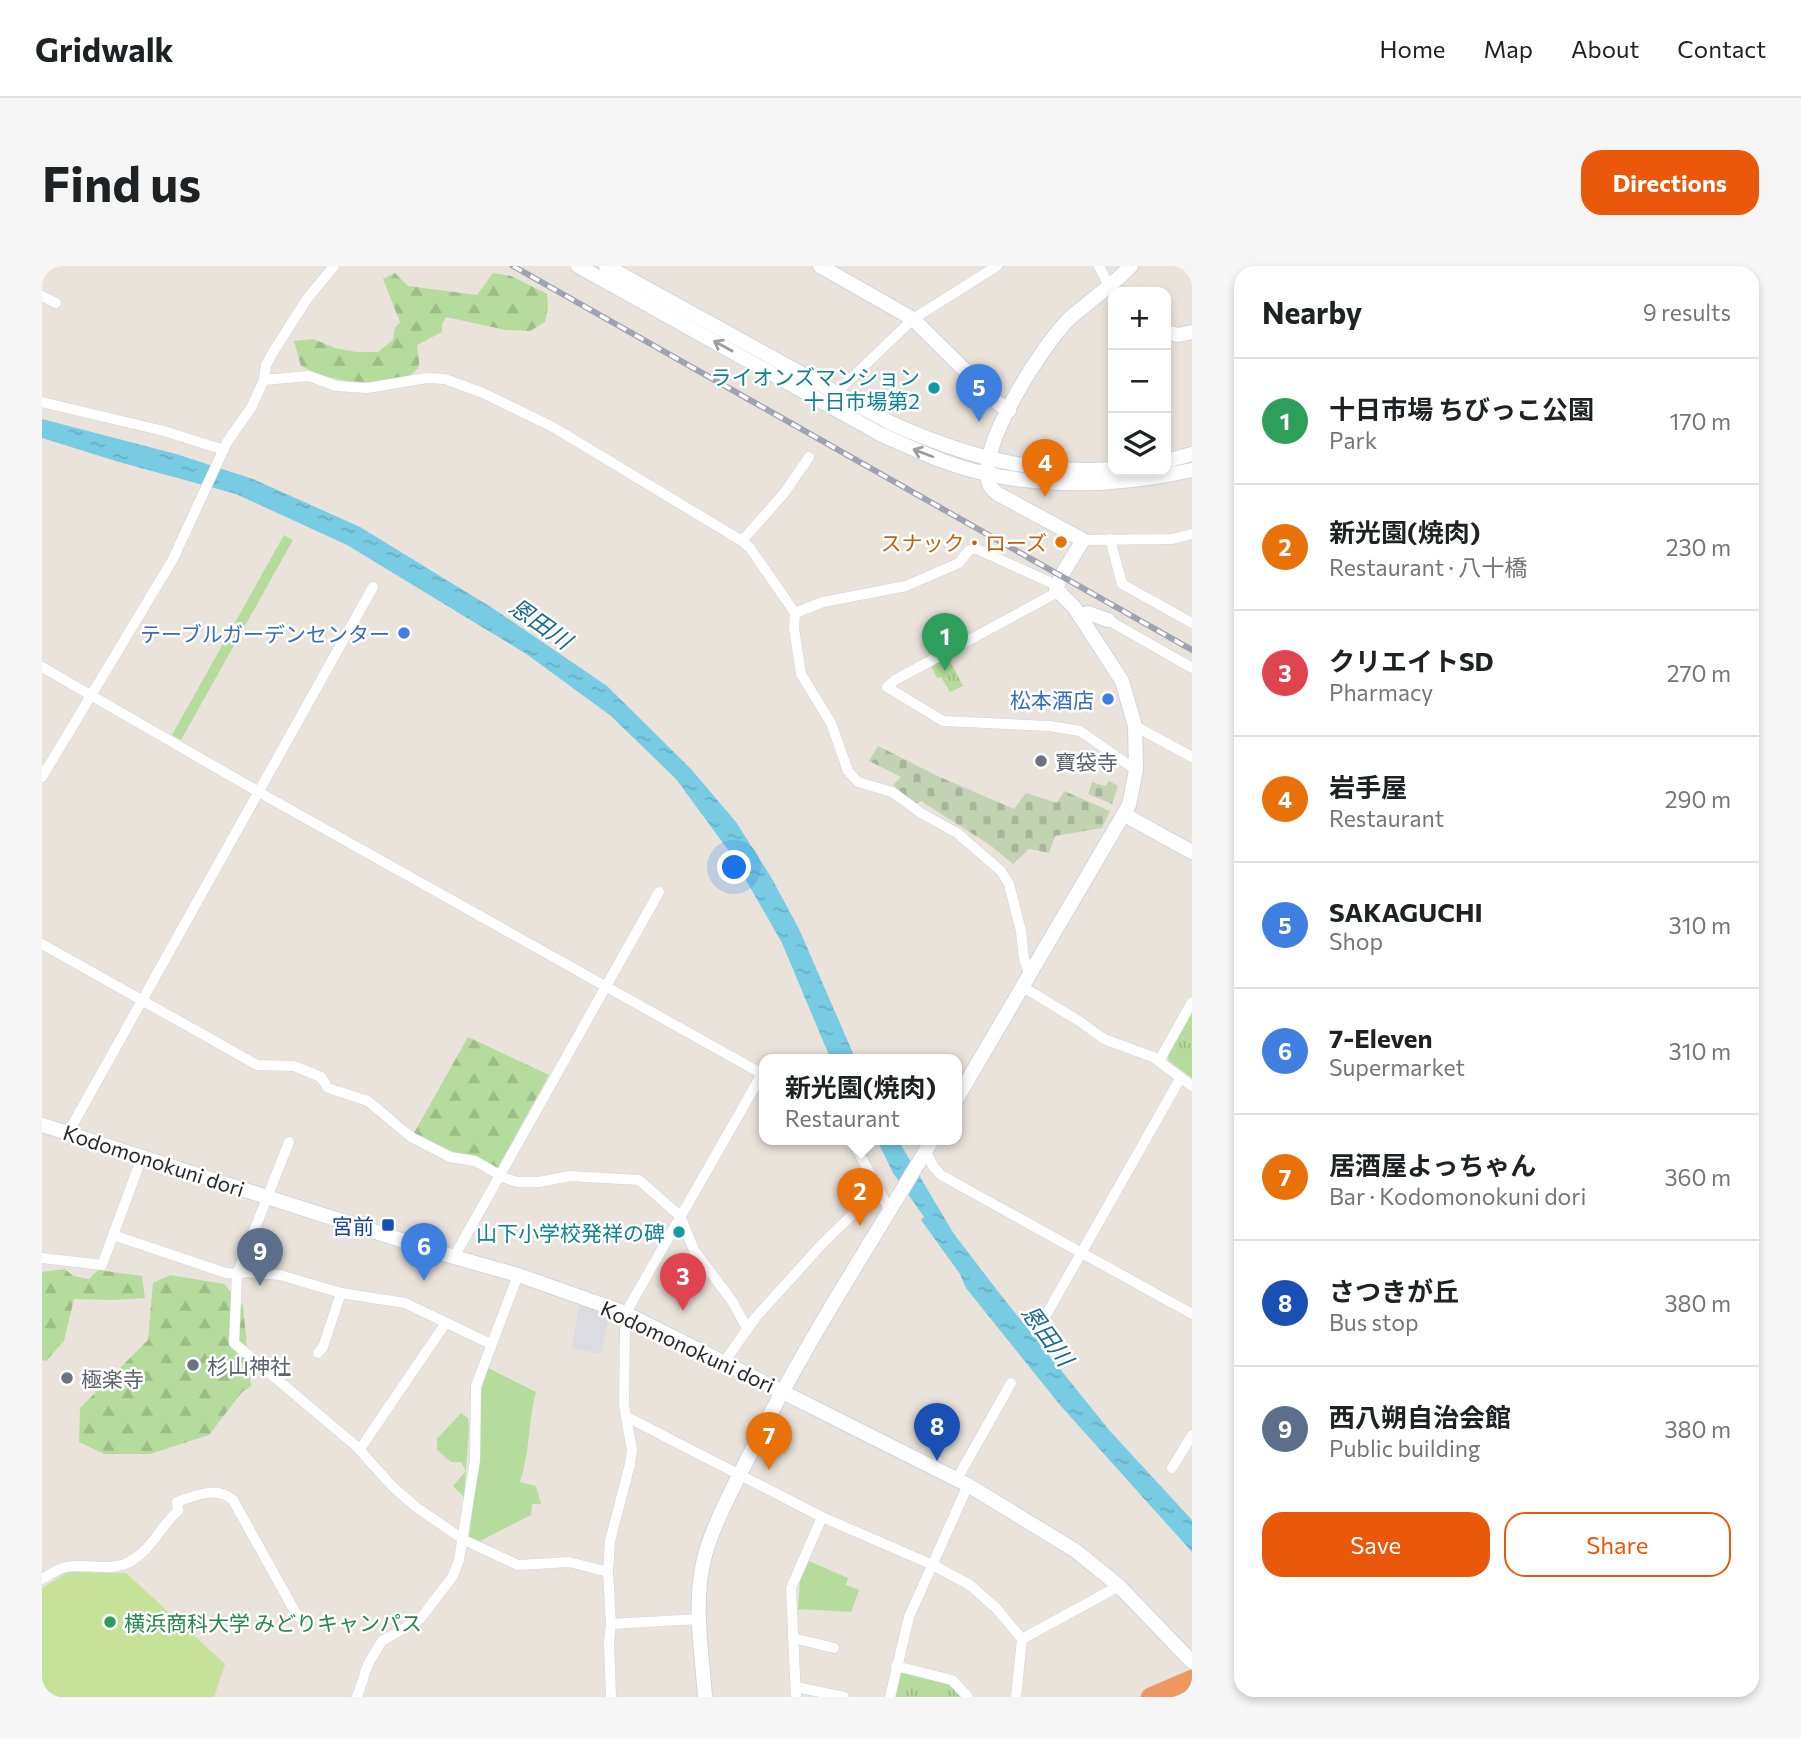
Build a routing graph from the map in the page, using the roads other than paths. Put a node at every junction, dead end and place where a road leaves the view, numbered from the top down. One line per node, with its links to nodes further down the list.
1 (334, 266): 16 (street)
2 (578, 266): 24 (street, one-way to 2)
3 (606, 266): 17 (street)
4 (820, 266): 13 (street)
5 (997, 266): 13 (street)
6 (1099, 266): 8 (street)
7 (1131, 266): 9 (street)
8 (1110, 287)
9 (1113, 287)
10 (1108, 291): 19 (street)
11 (42, 296): 12 (street)
12 (55, 303)
13 (913, 319): 17 (street); 19 (street)
14 (1192, 332): 15 (street)
15 (1171, 333)
16 (264, 380): 20 (street); 30 (street)
17 (837, 392): 24 (street)
18 (42, 402): 20 (street)
19 (1009, 411): 24 (street)
20 (223, 452): 39 (street)
21 (1192, 454): 23 (street)
22 (810, 457): 30 (street)
23 (1171, 460)
24 (989, 467): 25 (street); 26 (street); 29 (street)
25 (1108, 469)
26 (1192, 470)
27 (1192, 534): 28 (street)
28 (1111, 538): 29 (street); 36 (street)
29 (1083, 540): 32 (street)
30 (742, 541): 33 (street)
31 (373, 587): 44 (street)
32 (1057, 589): 33 (street); 34 (street); 42 (street)
33 (795, 613): 49 (street)
34 (1079, 615): 35 (street); 40 (street)
35 (1108, 620): 38 (street)
36 (1192, 623)
37 (42, 667): 39 (street)
38 (1192, 668)
39 (92, 694): 43 (street); 44 (street)
40 (1135, 726): 41 (street); 42 (street)
41 (1192, 757)
42 (1136, 770): 45 (street)
43 (42, 777)
44 (259, 791): 50 (street); 51 (street)
45 (1125, 815): 46 (street); 49 (street)
46 (1192, 852)
47 (659, 892): 50 (street)
48 (42, 944): 51 (street)
49 (1027, 981): 53 (street); 58 (street)
50 (605, 986): 54 (street); 65 (street)
51 (142, 1000): 60 (street); 65 (street)
52 (1192, 1002): 53 (street)
53 (1159, 1061): 55 (street)
54 (759, 1073)
55 (1181, 1077): 57 (street); 71 (street)
56 (759, 1082): 69 (street)
57 (1192, 1086)
58 (962, 1090)
59 (42, 1125): 60 (street, Kodomonokuni dori)
60 (68, 1133): 64 (street, Kodomonokuni dori)
61 (289, 1142): 67 (street)
62 (855, 1145): 66 (street)
63 (927, 1150): 68 (street); 71 (street)
64 (142, 1157): 67 (street, Kodomonokuni dori); 70 (street)
65 (499, 1175): 69 (street); 72 (street)
66 (878, 1190): 68 (street); 81 (street)
67 (268, 1197): 72 (street, Kodomonokuni dori); 74 (street)
68 (892, 1207): 86 (street)
69 (680, 1216): 78 (street); 81 (street)
70 (113, 1235): 73 (street); 74 (street)
71 (1083, 1252): 77 (street); 79 (street)
72 (454, 1257): 75 (street, Kodomonokuni dori)
73 (42, 1258)
74 (237, 1275): 76 (street); 89 (street)
75 (518, 1275): 78 (street, Kodomonokuni dori); 82 (street)
76 (341, 1293): 80 (street); 83 (street)
77 (1192, 1314)
78 (629, 1315): 84 (street, Kodomonokuni dori); 87 (street)
79 (1045, 1317)
80 (445, 1324): 82 (street); 89 (street)
81 (747, 1328): 84 (street)
82 (491, 1344): 94 (street)
83 (318, 1353)
84 (724, 1362): 86 (street, Kodomonokuni dori)
85 (1011, 1382): 92 (street)
86 (781, 1391): 91 (street); 92 (street, Kodomonokuni dori)
87 (627, 1417): 91 (street); 96 (street)
88 (1192, 1435): 90 (street)
89 (360, 1449): 94 (street)
90 (1172, 1468)
91 (739, 1476): 93 (street); 100 (street)
92 (962, 1482): 95 (street); 98 (street, Kodomonokuni dori)
93 (822, 1517): 95 (street); 102 (street)
94 (464, 1540): 96 (street); 109 (street)
95 (933, 1565): 103 (street); 106 (street)
96 (608, 1572): 101 (street)
97 (42, 1579): 99 (street)
98 (1119, 1586): 103 (street); 105 (street, Kodomonokuni dori)
99 (298, 1617)
100 (700, 1619): 101 (street); 111 (street)
101 (611, 1624): 110 (street)
102 (793, 1638): 104 (street); 108 (street)
103 (1023, 1639): 115 (street)
104 (834, 1648)
105 (1192, 1662)
106 (896, 1666): 113 (street); 114 (street)
107 (1190, 1680): 116 (highway)
108 (796, 1692): 112 (street)
109 (357, 1697)
110 (611, 1697)
111 (705, 1697)
112 (844, 1697)
113 (890, 1697)
114 (968, 1697)
115 (1016, 1697)
116 (1150, 1697)

